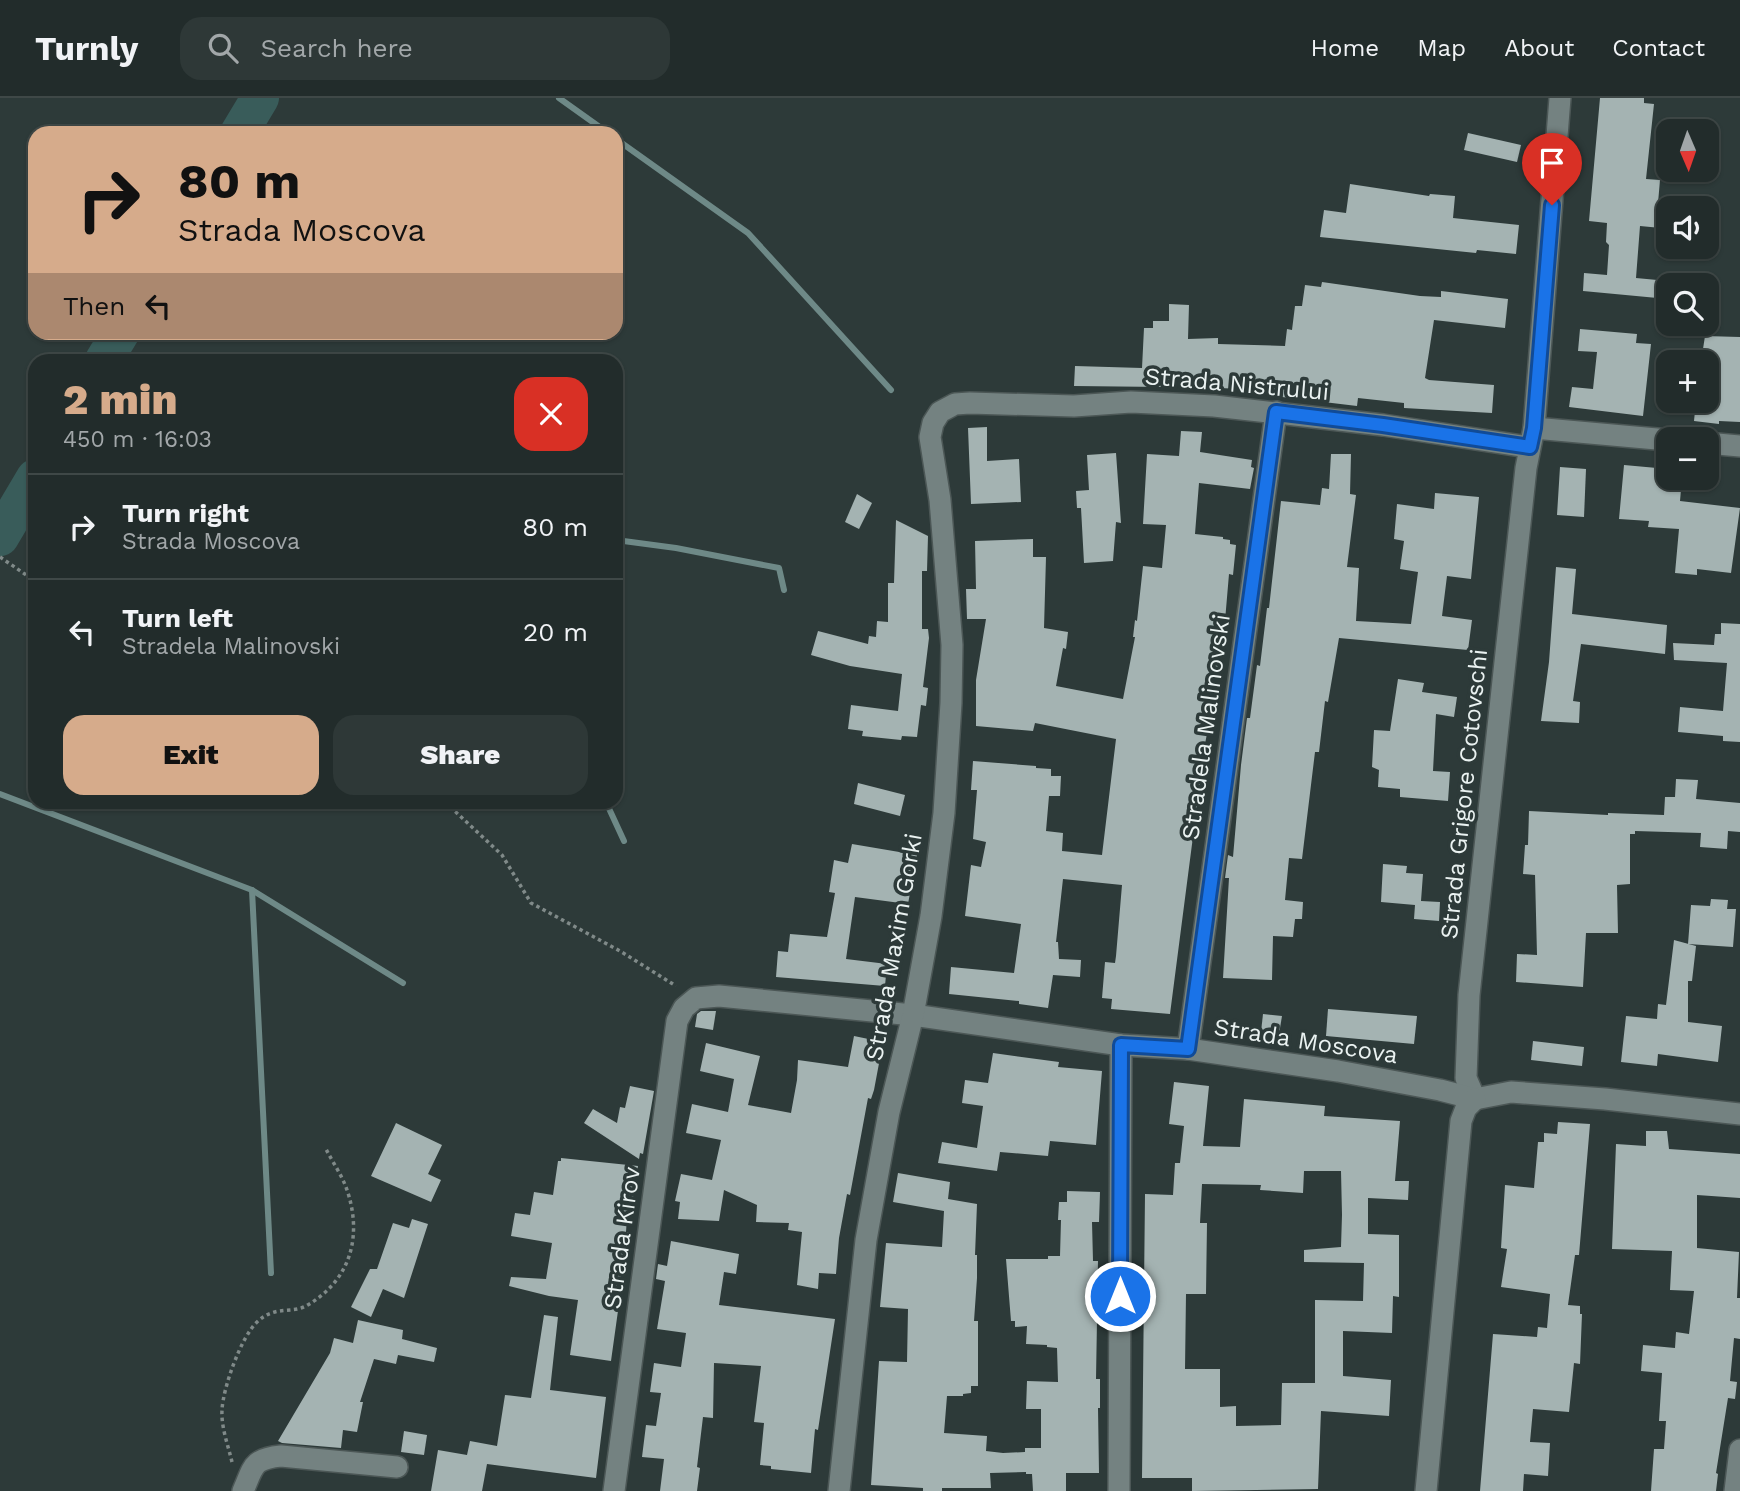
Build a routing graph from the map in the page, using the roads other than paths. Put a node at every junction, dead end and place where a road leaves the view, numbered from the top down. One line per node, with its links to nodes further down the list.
1 (1560, 98): 4 (street, Strada Grigore Cotovschi)
2 (940, 411): 3 (street, Strada Nistrului); 9 (street, Strada Maxim Gorki)
3 (1276, 412): 4 (street, Strada Nistrului); 11 (street, Stradela Malinovski)
4 (1532, 438): 5 (street, Strada Nistrului); 12 (street, Strada Grigore Cotovschi)
5 (1656, 440)
6 (1719, 444): 7 (street)
7 (1740, 446)
8 (695, 998): 9 (street, Strada Moscova); 17 (street, Strada Kirov)
9 (913, 1015): 10 (street, Strada Moscova); 18 (street, Strada Maxim Gorki)
10 (1121, 1045): 11 (street, Strada Moscova); 19 (street)
11 (1188, 1049): 12 (street, Strada Moscova)
12 (1475, 1099): 13 (street, Strada Moscova); 20 (street)
13 (1740, 1114)
14 (1740, 1450): 21 (street)
15 (397, 1467): 16 (street)
16 (243, 1491)
17 (614, 1491)
18 (839, 1491)
19 (1119, 1491)
20 (1426, 1491)
21 (1735, 1491)

